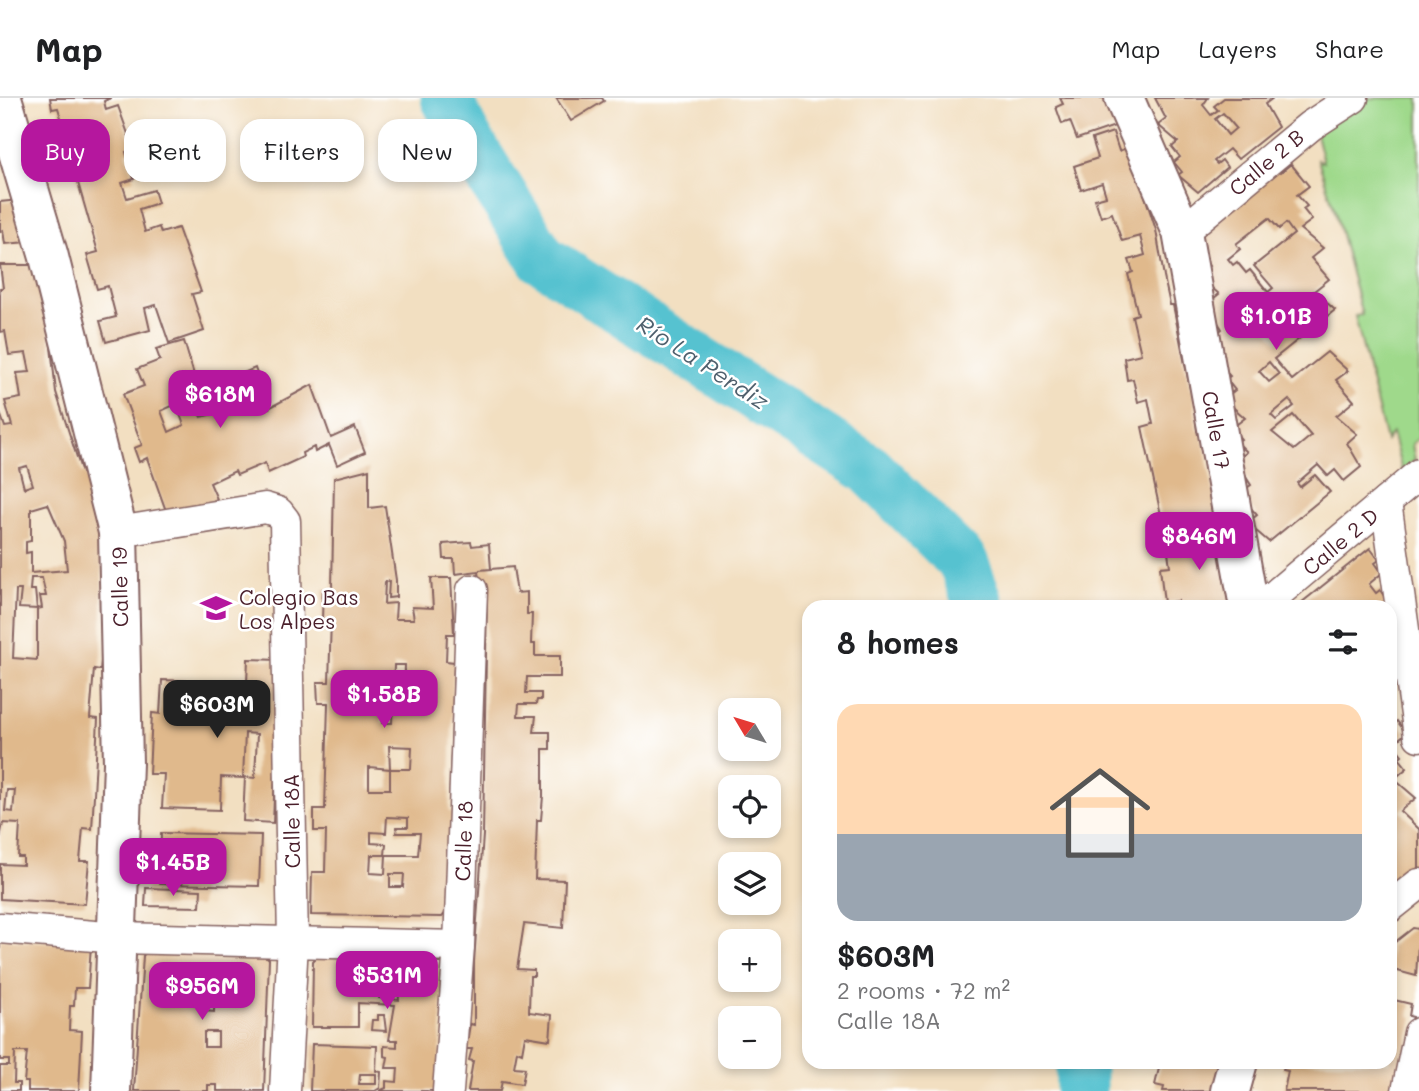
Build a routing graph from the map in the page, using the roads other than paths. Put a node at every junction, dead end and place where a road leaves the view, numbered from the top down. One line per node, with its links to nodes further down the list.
1 (2, 98): 7 (main road, Calle 19)
2 (1124, 98): 4 (main road, Calle 17)
3 (1353, 98): 4 (street, Calle 2 B)
4 (1182, 232): 9 (main road, Calle 17)
5 (1419, 474): 6 (street, Calle 2 D)
6 (1386, 502): 10 (street, Calle 2 D); 11 (street)
7 (118, 532): 15 (main road, Calle 19); 16 (street, Calle 18A)
8 (472, 590): 17 (street, Calle 18)
9 (1248, 600)
10 (1269, 600)
11 (1419, 736)
12 (1419, 884): 13 (street)
13 (1397, 901)
14 (0, 928): 15 (street)
15 (118, 938): 16 (street); 20 (main road, Calle 19)
16 (293, 942): 17 (street); 21 (street, Calle 18A)
17 (459, 946): 22 (street, Calle 18)
18 (1419, 1033): 24 (street)
19 (1236, 1069): 23 (main road)
20 (111, 1091)
21 (285, 1091)
22 (448, 1091)
23 (1230, 1091)
24 (1408, 1091)

